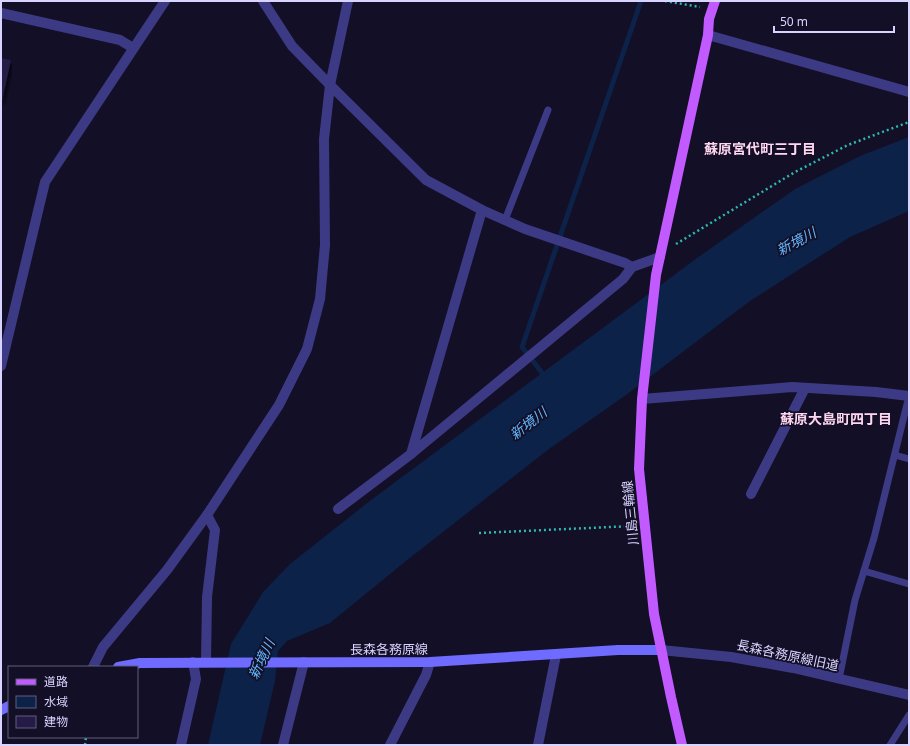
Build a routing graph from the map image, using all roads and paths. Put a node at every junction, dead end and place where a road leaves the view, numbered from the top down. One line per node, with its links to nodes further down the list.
1 (165, 1): 8 (street)
2 (263, 1): 9 (street)
3 (348, 1): 9 (street)
4 (665, 1): 5 (path)
5 (714, 5): 7 (main road, 川島三輪線)
6 (1, 13): 8 (street)
7 (708, 35): 10 (street); 15 (main road, 川島三輪線)
8 (133, 48): 17 (street)
9 (330, 85): 13 (street); 26 (street)
10 (909, 92)
11 (548, 110): 14 (lane)
12 (909, 122): 15 (path)
13 (482, 210): 14 (street); 21 (street)
14 (508, 215): 16 (street)
15 (660, 257): 16 (street); 20 (main road, 川島三輪線)
16 (632, 267): 21 (street)
17 (1, 366)
18 (805, 388): 19 (street); 20 (street); 24 (street)
19 (909, 396): 22 (lane)
20 (642, 399): 27 (main road, 川島三輪線)
21 (411, 454): 25 (street)
22 (894, 455): 23 (lane); 29 (lane)
23 (909, 459)
24 (751, 494)
25 (338, 510)
26 (208, 515): 34 (street); 37 (street)
27 (644, 525): 28 (path); 31 (main road, 川島三輪線)
28 (479, 533)
29 (864, 571): 30 (lane); 39 (lane)
30 (909, 584)
31 (661, 650): 32 (main road, 長森各務原線); 39 (street, 長森各務原線旧道); 46 (main road, 川島三輪線)
32 (556, 655): 36 (main road, 長森各務原線); 45 (street)
33 (193, 662): 34 (main road, 長森各務原線); 38 (main road, 長森各務原線); 42 (street)
34 (206, 662): 35 (main road, 長森各務原線)
35 (304, 662): 36 (main road, 長森各務原線); 43 (street)
36 (430, 662): 44 (street)
37 (94, 666)
38 (124, 666)
39 (839, 679): 40 (street, 長森各務原線旧道)
40 (909, 695)
41 (909, 715): 47 (lane)
42 (181, 745)
43 (283, 745)
44 (390, 745)
45 (538, 745)
46 (682, 745)
47 (890, 745)

